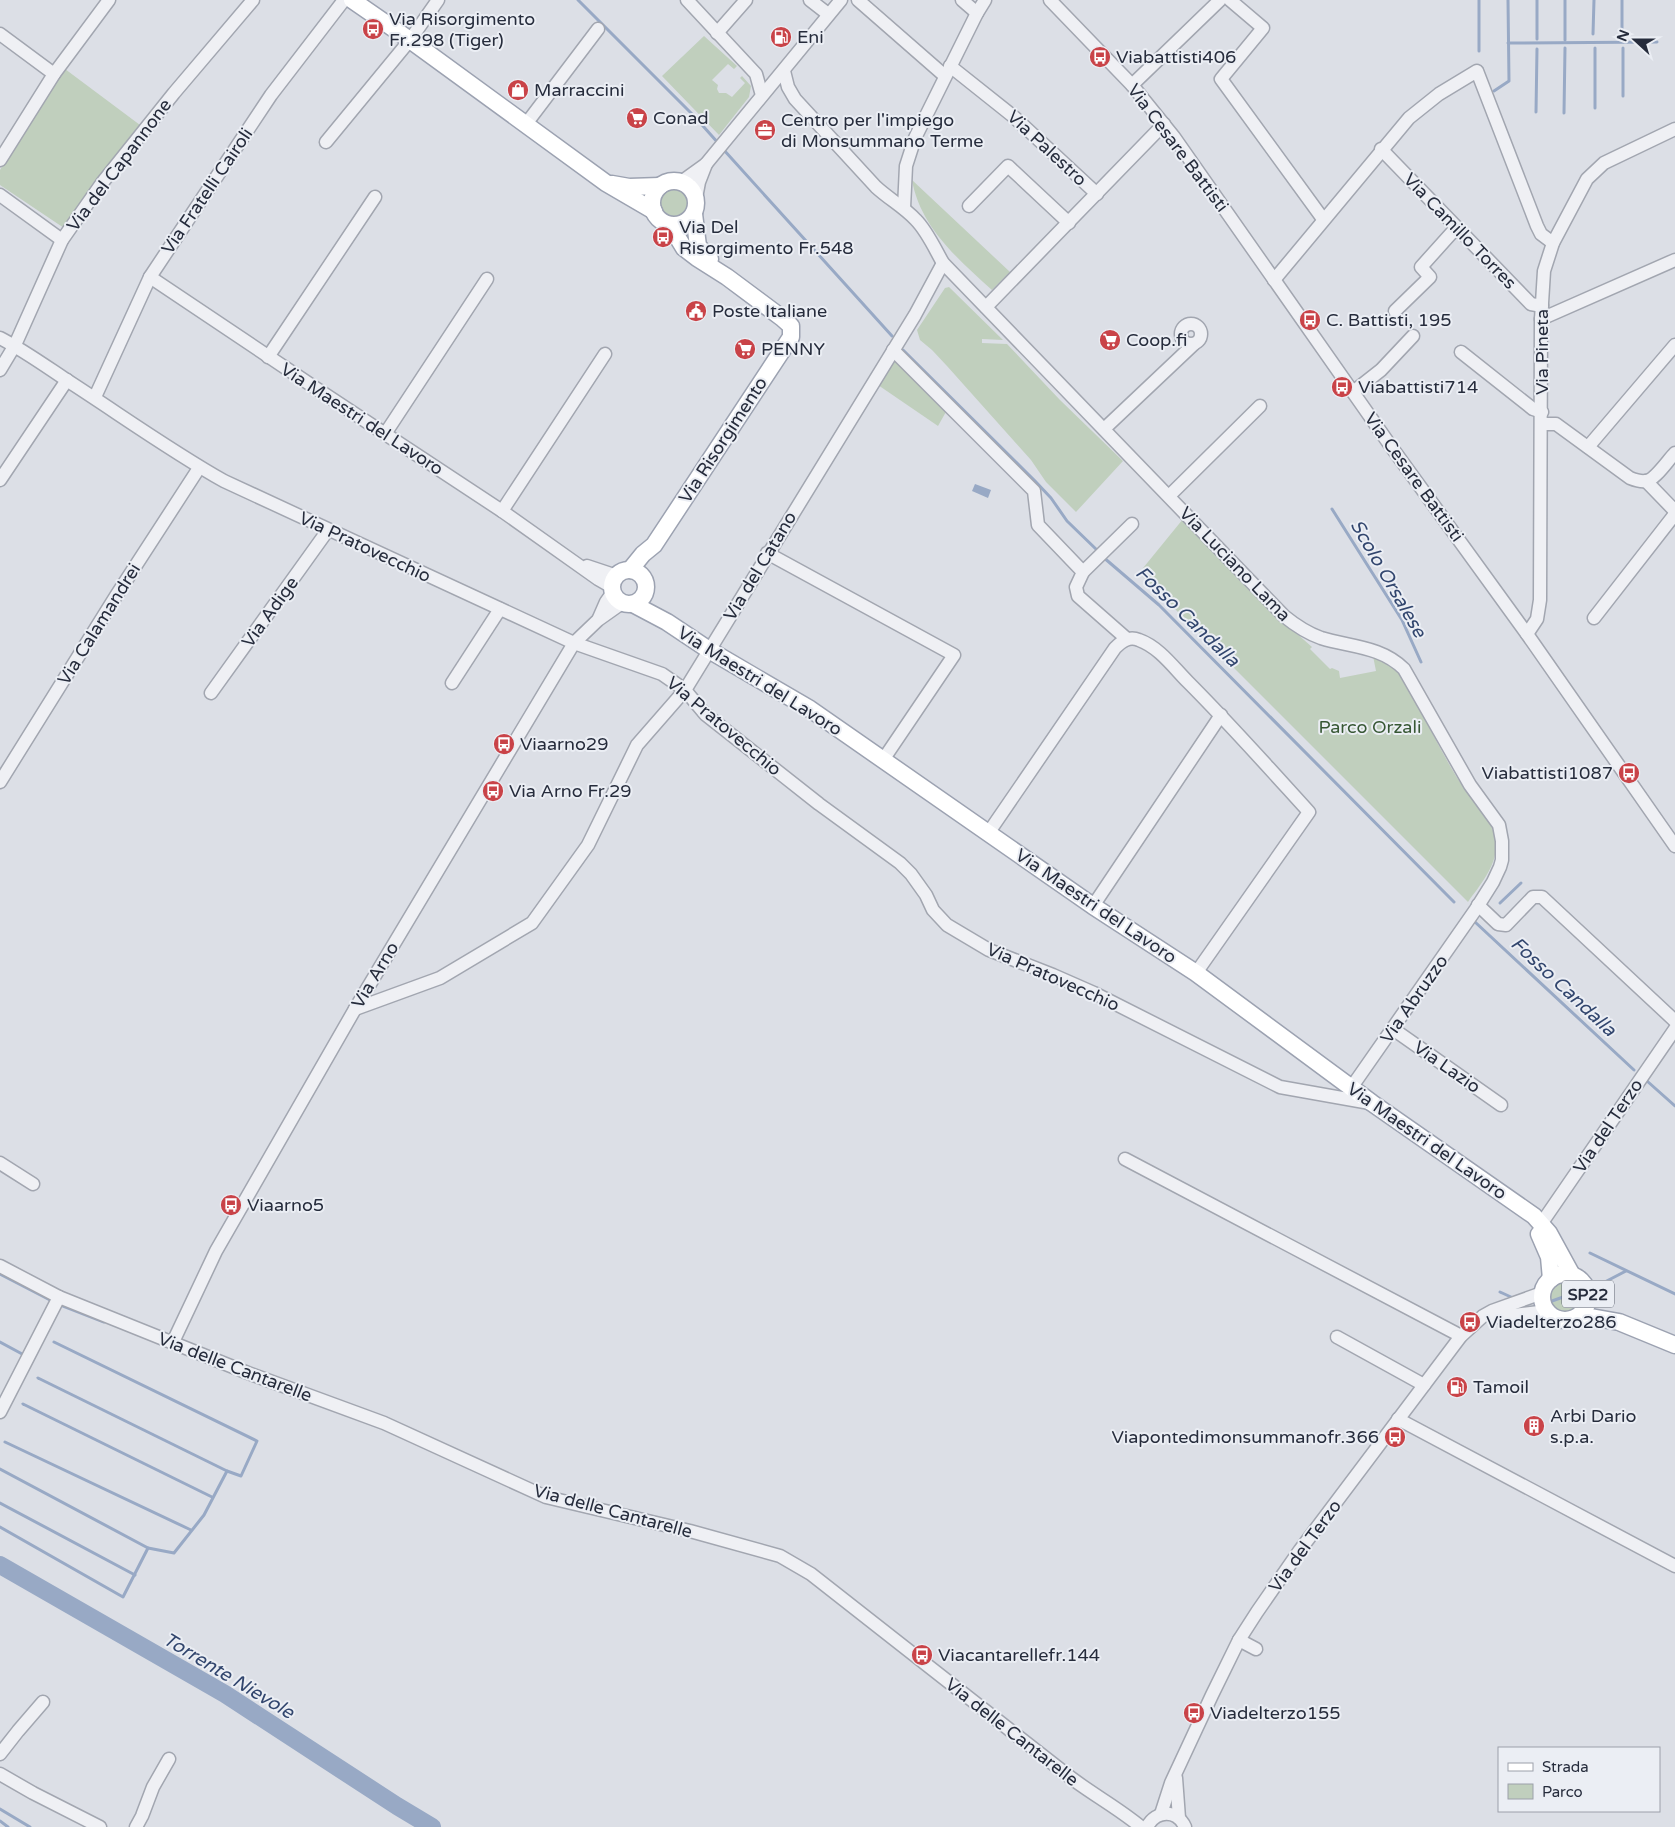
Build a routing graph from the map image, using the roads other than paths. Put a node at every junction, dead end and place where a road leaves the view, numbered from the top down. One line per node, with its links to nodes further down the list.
1 (109, 0): 27 (street)
2 (344, 0): 57 (street, Via Fratelli Cairoli)
3 (352, 0): 23 (main road, Via Risorgimento)
4 (359, 0): 23 (main road)
5 (367, 0): 23 (main road, Via Risorgimento)
6 (438, 0): 23 (street)
7 (686, 0): 21 (street)
8 (746, 0): 21 (street)
9 (810, 0): 19 (street)
10 (841, 0): 19 (street)
11 (858, 0): 26 (street)
12 (962, 0): 18 (street)
13 (985, 0): 18 (street)
14 (1050, 0): 28 (street, Via Cesare Battisti)
15 (1220, 0): 28 (street)
16 (1230, 0): 49 (street)
17 (251, 1): 53 (street, Via del Capannone)
18 (977, 13): 26 (street)
19 (828, 14): 24 (street)
20 (598, 29): 31 (street)
21 (717, 33): 29 (street)
22 (0, 34): 27 (street)
23 (405, 36): 31 (main road, Via Risorgimento); 34 (street)
24 (808, 40): 25 (street); 29 (street)
25 (784, 71): 29 (street); 30 (street)
26 (947, 71): 41 (street, Via Palestro); 46 (street)
27 (54, 74): 36 (street)
28 (1132, 85): 32 (street, Via Cesare Battisti)
29 (764, 92): 30 (street); 37 (street)
30 (794, 99): 46 (street)
31 (526, 124): 39 (main road, Via Risorgimento)
32 (1164, 124): 41 (street, Via Palestro); 60 (street, Via Cesare Battisti)
33 (1675, 128): 54 (street, Via Pineta)
34 (326, 142)
35 (1381, 149): 49 (street); 52 (street, Via Camillo Torres); 54 (street)
36 (0, 160)
37 (706, 164): 38 (street); 44 (street)
38 (681, 182): 40 (main road, Via Risorgimento); 44 (main road)
39 (606, 183): 40 (main road, Via Risorgimento); 47 (main road, Via Risorgimento)
40 (660, 186): 47 (main road)
41 (1096, 194): 50 (street, Via Palestro)
42 (0, 195): 53 (street)
43 (374, 197): 73 (street)
44 (696, 198): 48 (main road, Via Risorgimento)
45 (969, 206): 50 (street)
46 (904, 208): 56 (street)
47 (654, 211): 51 (main road, Via Risorgimento)
48 (694, 214): 51 (main road); 58 (main road, Via Risorgimento)
49 (1323, 219): 60 (street)
50 (1069, 223): 62 (street, Via Palestro)
51 (670, 225): 58 (main road, Via Risorgimento)
52 (1456, 228): 61 (street, Via Camillo Torres); 64 (street)
53 (62, 240): 69 (street, Via del Capannone)
54 (1553, 243): 61 (street, Via Pineta)
55 (1675, 260): 63 (street)
56 (943, 263): 62 (street, Via Luciano Lama); 70 (street, Via del Catano)
57 (150, 277): 73 (street, Via Maestri del Lavoro); 77 (street, Via Fratelli Cairoli)
58 (727, 277): 94 (main road, Via Risorgimento)
59 (487, 279): 81 (street)
60 (1274, 280): 76 (street, Via Cesare Battisti)
61 (1542, 306): 63 (street); 63 (street, Via Camillo Torres); 79 (street, Via Pineta)
62 (986, 307): 80 (street, Via Luciano Lama)
63 (1564, 309)
64 (1395, 311)
65 (1413, 336): 76 (street)
66 (0, 338): 69 (street, Via Pratovecchio)
67 (1194, 344): 80 (street)
68 (1675, 345): 82 (street)
69 (15, 346): 74 (street, Via del Capannone); 75 (street, Via Pratovecchio)
70 (893, 350): 92 (street, Via del Catano); 93 (street)
71 (1461, 352): 79 (street)
72 (605, 354): 88 (street)
73 (268, 357): 81 (street, Via Maestri del Lavoro)
74 (0, 370)
75 (67, 380): 77 (street, Via Pratovecchio); 85 (street)
76 (1353, 392): 97 (street, Via Cesare Battisti)
77 (95, 397): 84 (street, Via Pratovecchio)
78 (1260, 406): 87 (street)
79 (1542, 418): 82 (street); 97 (street, Via Pineta)
80 (1104, 429): 87 (street, Via Luciano Lama)
81 (385, 434): 88 (street, Via Maestri del Lavoro)
82 (1588, 447): 86 (street)
83 (1675, 453): 86 (street)
84 (199, 468): 91 (street, Via Pratovecchio); 106 (street, Via Calamandrei)
85 (0, 480)
86 (1646, 481): 89 (street)
87 (1169, 496): 110 (street, Via Luciano Lama)
88 (502, 511): 94 (street, Via Maestri del Lavoro)
89 (1675, 513): 96 (street)
90 (1132, 524): 93 (street)
91 (328, 530): 95 (street, Via Pratovecchio); 103 (street, Via Adige)
92 (767, 553): 100 (street, Via del Catano); 105 (street)
93 (1085, 570): 98 (street)
94 (627, 588): 99 (street, Via Arno); 100 (main road, Via Maestri del Lavoro)
95 (500, 609): 99 (street, Via Pratovecchio); 101 (street)
96 (1594, 618)
97 (1527, 634): 108 (street, Via Cesare Battisti)
98 (1126, 639): 104 (street); 107 (street)
99 (574, 643): 102 (street, Via Pratovecchio); 112 (street, Via Arno)
100 (709, 650): 102 (street, Via del Catano); 105 (main road, Via Maestri del Lavoro)
101 (452, 683)
102 (685, 690): 112 (street, Via del Catano); 117 (street, Via Pratovecchio)
103 (212, 693)
104 (1220, 715): 109 (street); 111 (street)
105 (883, 760): 107 (main road, Via Maestri del Lavoro)
106 (0, 782)
107 (989, 832): 109 (main road, Via Maestri del Lavoro)
108 (1673, 839)
109 (1093, 906): 111 (main road, Via Maestri del Lavoro)
110 (1477, 907): 113 (street); 115 (street, Via Abruzzo)
111 (1196, 973): 116 (main road, Via Maestri del Lavoro)
112 (355, 1009): 136 (street, Via Arno)
113 (1675, 1022)
114 (1675, 1029): 123 (street, Via del Terzo)
115 (1393, 1030): 116 (street, Via Abruzzo); 118 (street, Via Lazio)
116 (1352, 1088): 117 (main road, Via Maestri del Lavoro)
117 (1372, 1103): 122 (main road, Via Maestri del Lavoro)
118 (1502, 1106)
119 (1125, 1158): 134 (street)
120 (0, 1163): 121 (street)
121 (33, 1184)
122 (1516, 1204): 123 (main road, Via Maestri del Lavoro); 126 (main road)
123 (1541, 1224): 125 (main road, Via Maestri del Lavoro)
124 (0, 1266): 128 (street, Via delle Cantarelle)
125 (1572, 1275): 126 (main road, SP22); 129 (main road, SP22)
126 (1551, 1279): 127 (main road, SP22)
127 (1542, 1293): 130 (main road, SP22); 133 (street)
128 (59, 1297): 136 (street, Via delle Cantarelle); 139 (street)
129 (1588, 1299): 131 (main road, SP22); 132 (main road, SP22)
130 (1547, 1311): 131 (main road, SP22); 133 (street)
131 (1580, 1315): 132 (main road, SP22)
132 (1619, 1322): 137 (main road, SP22)
133 (1473, 1326): 134 (street, Via del Terzo)
134 (1461, 1336): 138 (street, Via del Terzo)
135 (1337, 1337): 138 (street)
136 (173, 1342): 150 (street, Via delle Cantarelle)
137 (1675, 1345)
138 (1424, 1385): 140 (street, Via del Terzo)
139 (0, 1412)
140 (1398, 1420): 141 (street); 142 (street, Via del Terzo)
141 (1675, 1566)
142 (1239, 1640): 143 (street); 147 (street, Via del Terzo)
143 (1256, 1649)
144 (44, 1702): 145 (street)
145 (0, 1754)
146 (169, 1759): 152 (street)
147 (1176, 1773): 149 (street); 150 (street, Via del Terzo)
148 (0, 1774): 151 (street)
149 (1182, 1822): 150 (street)
150 (1145, 1823)
151 (100, 1827)
152 (136, 1827)

